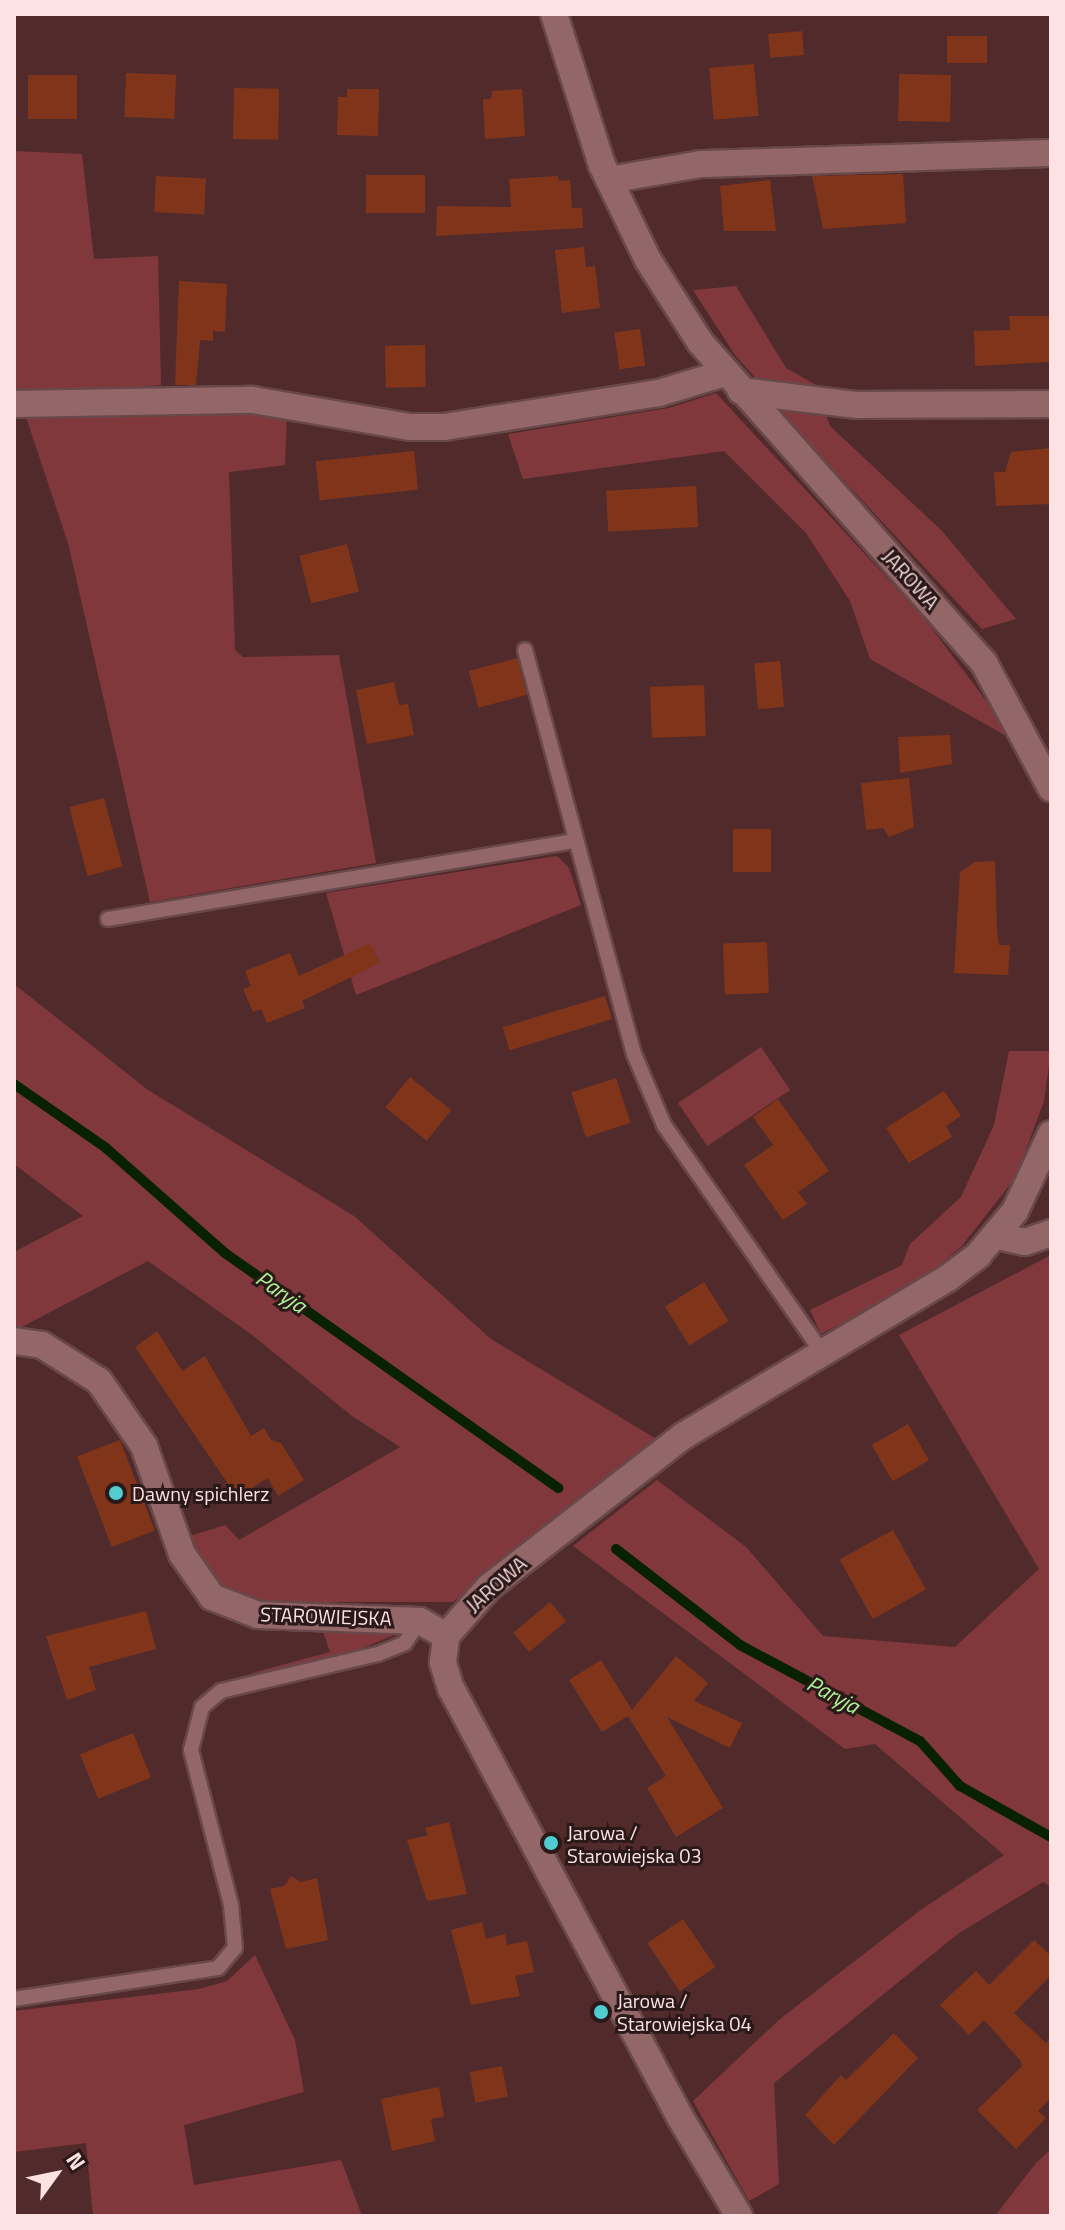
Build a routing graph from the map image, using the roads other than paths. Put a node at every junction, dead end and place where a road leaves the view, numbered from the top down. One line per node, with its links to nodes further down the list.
1 (554, 14): 3 (street, JAROWA)
2 (1051, 153): 3 (street)
3 (609, 180): 4 (street, JAROWA)
4 (733, 382): 5 (street); 6 (street); 8 (street, JAROWA)
5 (14, 404)
6 (1051, 404)
7 (525, 650): 9 (lane)
8 (1051, 788)
9 (576, 841): 10 (lane); 15 (lane)
10 (108, 919)
11 (1051, 1134): 13 (street, JAROWA)
12 (1051, 1233): 13 (street)
13 (997, 1236): 15 (street, JAROWA)
14 (14, 1341): 16 (street, STAROWIEJSKA)
15 (821, 1351): 17 (street, JAROWA)
16 (420, 1621): 17 (street, STAROWIEJSKA); 18 (lane)
17 (446, 1636): 19 (street)
18 (14, 1999)
19 (739, 2216)

